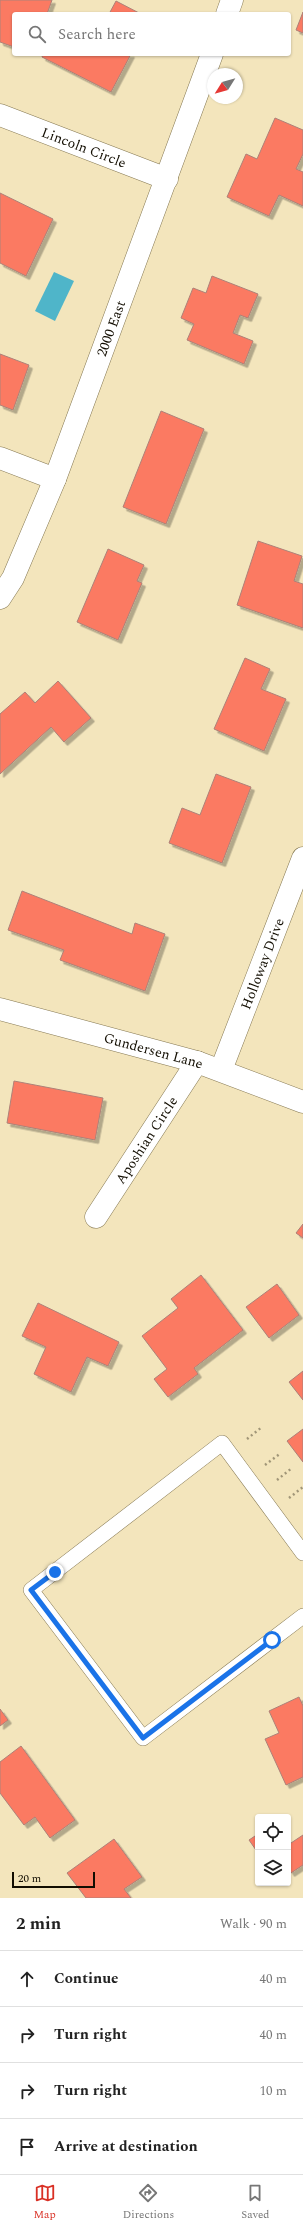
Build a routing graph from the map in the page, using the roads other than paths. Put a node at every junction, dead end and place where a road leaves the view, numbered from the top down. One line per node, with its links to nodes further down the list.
1 (232, 0): 2 (street)
2 (228, 12)
3 (211, 56): 5 (street, 2000 East)
4 (0, 115): 5 (street, Lincoln Circle)
5 (167, 179): 7 (street, 2000 East)
6 (0, 458): 7 (street)
7 (55, 479): 8 (street, 2000 East)
8 (0, 598)
9 (303, 858): 12 (street, Holloway Drive)
10 (0, 1008): 11 (street, Gundersen Lane)
11 (197, 1062): 12 (street, Gundersen Lane); 14 (street, Aposhian Circle)
12 (221, 1070): 13 (street, Gundersen Lane)
13 (303, 1102)
14 (96, 1217)
15 (303, 1553): 16 (lane)
16 (303, 1616)

